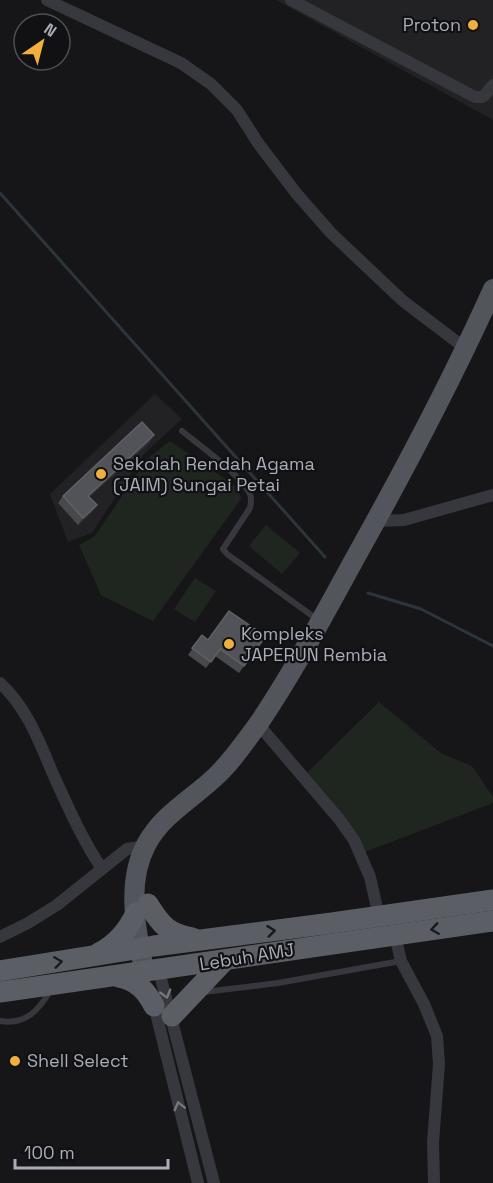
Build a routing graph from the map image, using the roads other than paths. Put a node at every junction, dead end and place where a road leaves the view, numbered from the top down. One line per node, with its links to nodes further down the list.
1 (47, 0): 5 (street)
2 (291, 0): 3 (street)
3 (493, 85)
4 (493, 289): 5 (main road)
5 (465, 348): 8 (main road)
6 (183, 431): 9 (lane)
7 (493, 495): 8 (street)
8 (376, 521): 9 (main road)
9 (321, 622): 11 (main road)
10 (0, 683): 13 (street)
11 (258, 724): 12 (main road); 16 (street)
12 (143, 853): 13 (street); 15 (main road)
13 (102, 869): 19 (street)
14 (493, 900): 16 (highway, Lebuh AMJ)
15 (142, 909): 20 (highway); 21 (main road); 22 (highway)
16 (378, 917): 20 (highway, Lebuh AMJ, one-way to 16)
17 (493, 921): 18 (highway, Lebuh AMJ, one-way to 18)
18 (395, 935): 23 (highway, Lebuh AMJ); 24 (street)
19 (0, 937)
20 (213, 938): 21 (highway, Lebuh AMJ)
21 (147, 947): 22 (highway, Lebuh AMJ); 26 (main road)
22 (88, 958): 25 (highway, Lebuh AMJ, one-way to 22)
23 (225, 960): 26 (highway, Lebuh AMJ); 30 (highway)
24 (401, 961): 30 (lane); 35 (street)
25 (0, 971)
26 (152, 972): 27 (highway, Lebuh AMJ); 31 (street); 31 (street, one-way to 31)
27 (115, 977): 28 (highway, Lebuh AMJ); 31 (highway)
28 (54, 985): 29 (highway, Lebuh AMJ); 32 (lane)
29 (0, 993)
30 (193, 994): 31 (highway)
31 (163, 1011): 33 (street, one-way to 31); 34 (street)
32 (0, 1021)
33 (198, 1183)
34 (213, 1183)
35 (434, 1183)

